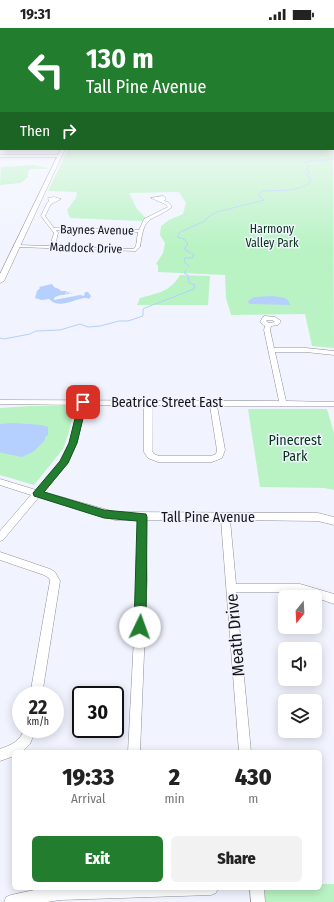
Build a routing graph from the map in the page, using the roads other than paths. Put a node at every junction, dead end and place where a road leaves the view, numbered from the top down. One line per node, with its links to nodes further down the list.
1 (55, 165): 6 (main road)
2 (162, 200): 5 (street)
3 (51, 201): 4 (street)
4 (53, 229): 5 (street, Baynes Avenue); 7 (street)
5 (140, 231): 7 (street, Maddock Drive)
6 (17, 246): 7 (street, Maddock Drive); 8 (main road)
7 (52, 247)
8 (0, 280)
9 (268, 325): 10 (street)
10 (272, 350): 11 (street); 16 (street)
11 (334, 353)
12 (0, 402): 13 (street, Beatrice Street East)
13 (83, 402): 14 (street, Beatrice Street East); 19 (street)
14 (148, 403): 15 (street, Beatrice Street East); 15 (street)
15 (213, 403): 16 (street, Beatrice Street East)
16 (283, 404): 17 (street, Beatrice Street East)
17 (334, 404)
18 (0, 482): 19 (street, Tall Pine Avenue)
19 (37, 493): 20 (street, Tall Pine Avenue); 23 (street)
20 (142, 517): 21 (street, Tall Pine Avenue); 30 (street)
21 (225, 517): 22 (street, Tall Pine Avenue); 25 (street, Meath Drive)
22 (334, 521)
23 (0, 537)
24 (0, 556): 27 (street)
25 (231, 588): 26 (street); 31 (street, Meath Drive)
26 (334, 599)
27 (38, 686)
28 (27, 738): 29 (street)
29 (15, 750)
30 (134, 750)
31 (245, 750)
32 (12, 751): 33 (street)
33 (0, 755)
34 (114, 890): 36 (street)
35 (257, 890): 37 (street)
36 (11, 902)
37 (258, 902)

